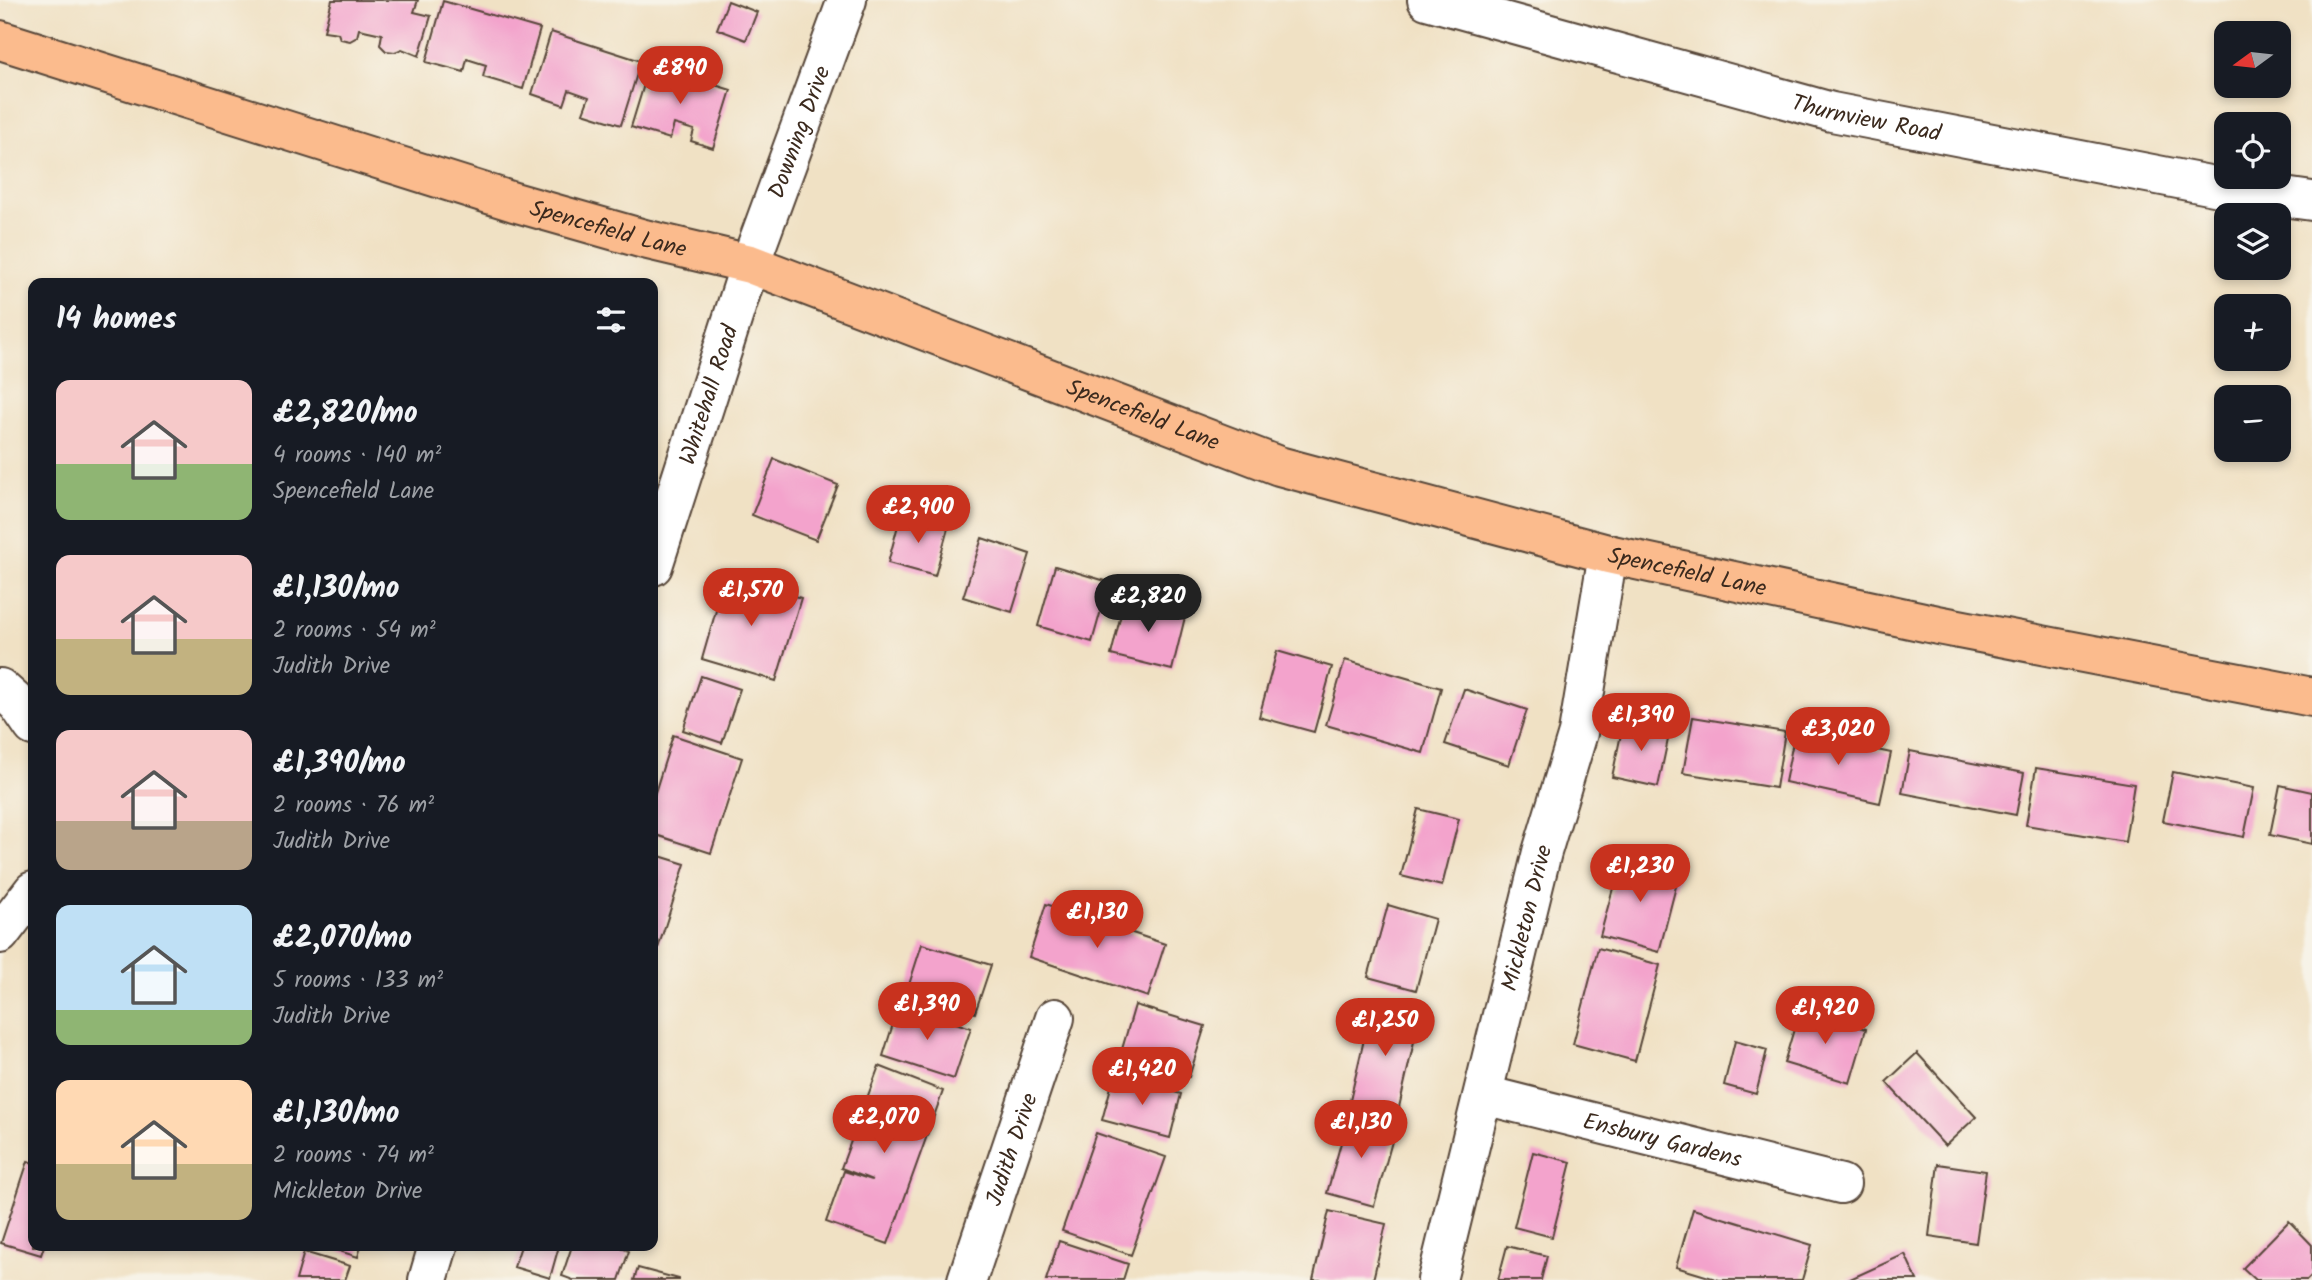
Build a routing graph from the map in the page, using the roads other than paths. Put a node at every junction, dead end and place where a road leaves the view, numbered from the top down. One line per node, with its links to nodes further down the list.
1 (847, 0): 5 (street, Downing Drive)
2 (1427, 0): 4 (street, Thurnview Road)
3 (0, 40): 5 (main road, Spencefield Lane)
4 (2312, 201)
5 (750, 264): 6 (street, Whitehall Road); 7 (main road, Spencefield Lane)
6 (658, 550)
7 (1608, 554): 9 (main road, Spencefield Lane); 14 (street, Mickleton Drive)
8 (0, 688): 10 (street)
9 (2312, 698)
10 (28, 719)
11 (28, 898): 12 (street)
12 (0, 934)
13 (1055, 1018): 18 (street, Judith Drive)
14 (1484, 1095): 15 (street, Ensbury Gardens); 19 (street, Mickleton Drive)
15 (1841, 1184)
16 (437, 1251): 17 (street)
17 (428, 1280)
18 (967, 1280)
19 (1437, 1280)

